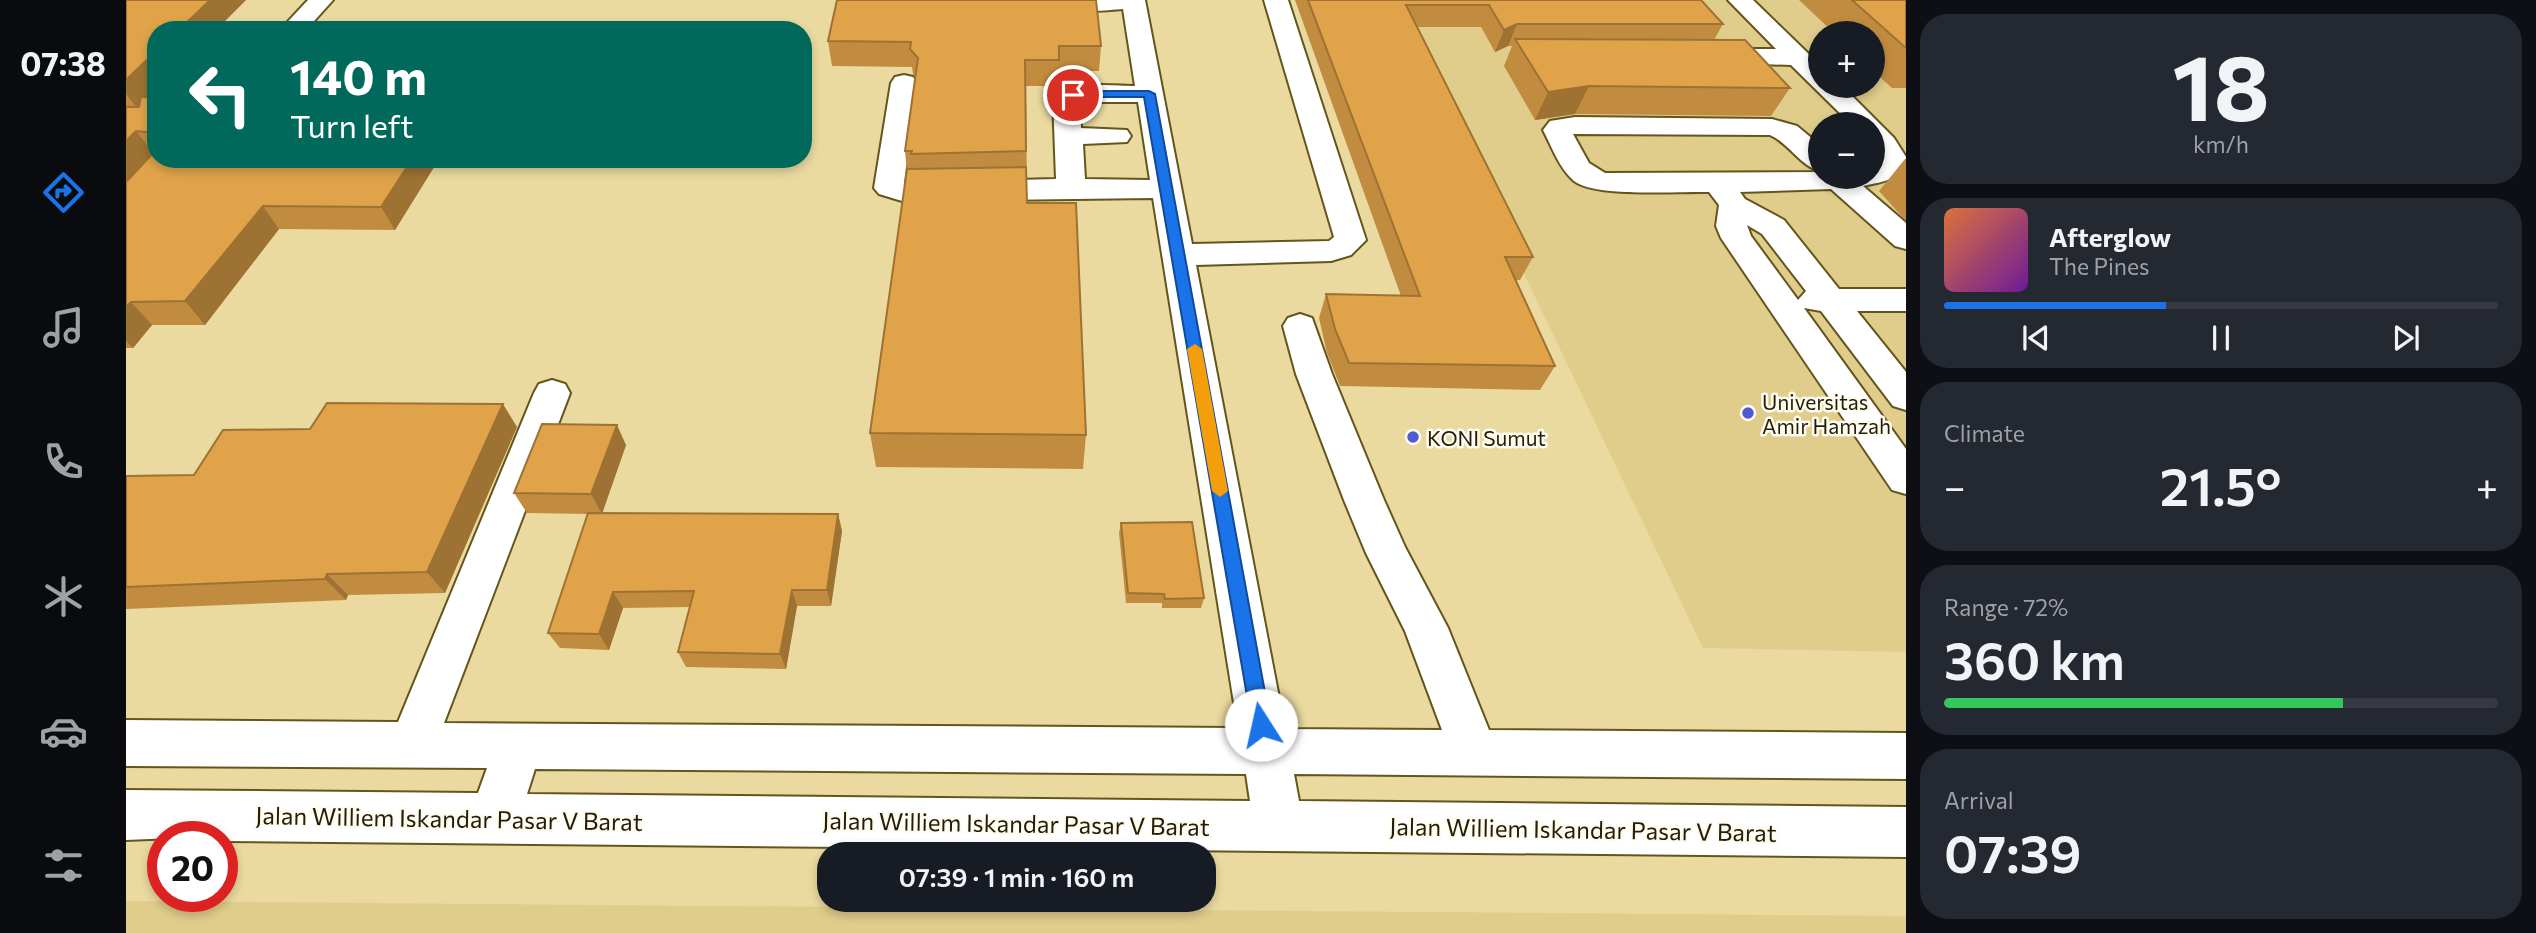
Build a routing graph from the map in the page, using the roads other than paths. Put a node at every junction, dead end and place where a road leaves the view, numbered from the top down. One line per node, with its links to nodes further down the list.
1 (321, 0): 6 (street)
2 (1073, 0): 5 (street)
3 (1276, 0): 25 (street)
4 (1740, 0): 8 (street)
5 (1133, 1): 11 (street)
6 (301, 21)
7 (1687, 57): 8 (street)
8 (1798, 57): 9 (street)
9 (1808, 67)
10 (904, 83): 20 (street)
11 (1149, 94): 14 (street); 21 (street)
12 (1839, 98): 13 (street)
13 (1854, 112)
14 (1067, 136): 15 (street); 20 (street)
15 (1117, 136)
16 (1885, 143): 18 (street)
17 (1808, 147): 23 (street)
18 (1885, 173)
19 (1808, 179): 23 (street)
20 (1071, 188): 21 (street)
21 (1166, 188): 25 (street)
22 (1854, 189): 24 (street)
23 (1726, 194): 26 (street); 27 (street)
24 (1906, 239)
25 (1178, 255): 36 (street)
26 (1780, 300): 27 (street); 32 (street)
27 (1830, 300): 28 (street); 31 (street)
28 (1906, 300)
29 (1300, 326): 37 (street)
30 (552, 393): 34 (street)
31 (1906, 397)
32 (1906, 479)
33 (126, 743): 34 (street)
34 (412, 745): 35 (street)
35 (518, 746): 36 (street); 40 (street)
36 (1266, 751): 37 (street); 41 (street)
37 (1475, 753): 38 (street)
38 (1906, 756)
39 (126, 814): 40 (street, Jalan Williem Iskandar Pasar V Barat)
40 (495, 818): 41 (street, Jalan Williem Iskandar Pasar V Barat)
41 (1279, 826): 42 (street, Jalan Williem Iskandar Pasar V Barat)
42 (1906, 832)

